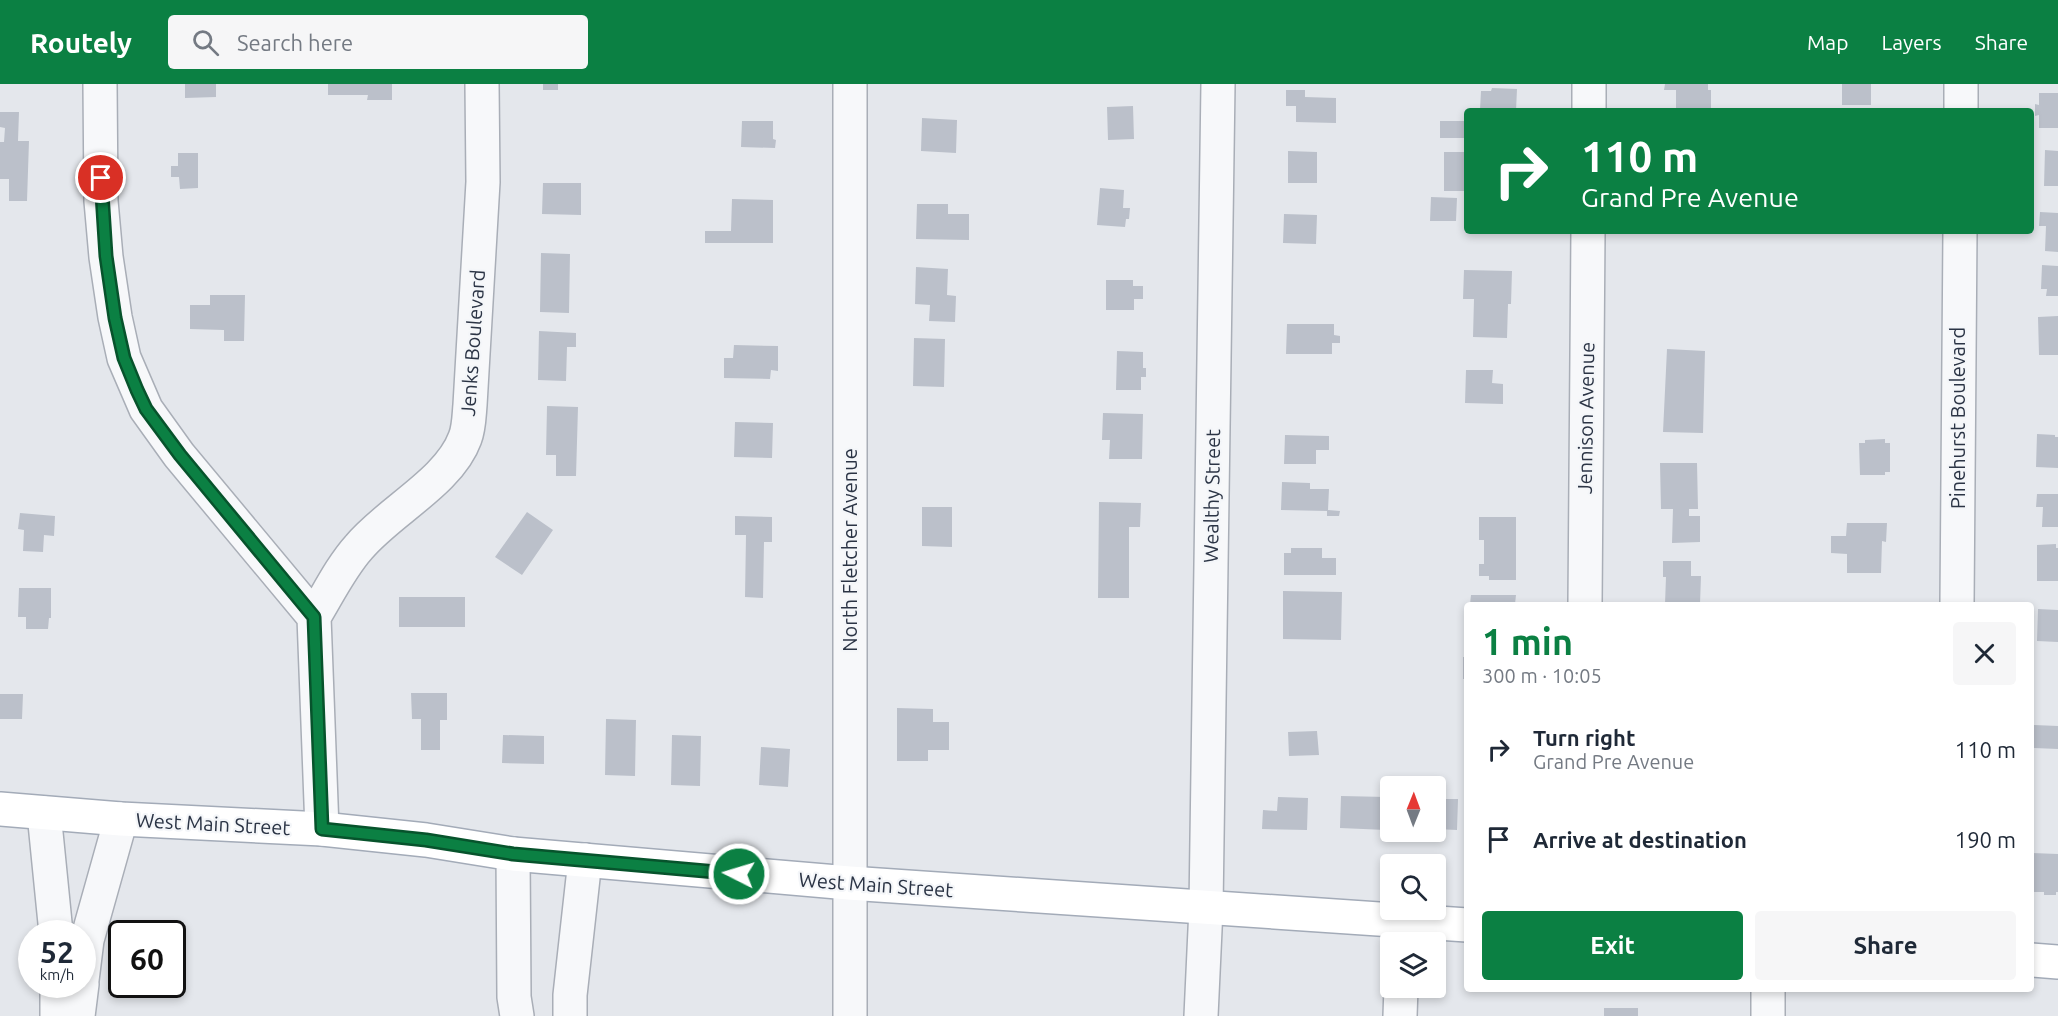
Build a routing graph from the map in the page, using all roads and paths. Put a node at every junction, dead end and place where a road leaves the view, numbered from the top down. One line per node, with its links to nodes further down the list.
1 (100, 84): 13 (street)
2 (482, 84): 13 (street, Jenks Boulevard)
3 (850, 84): 20 (street, North Fletcher Avenue)
4 (1218, 84): 21 (street, Wealthy Street)
5 (1589, 84): 7 (street)
6 (1961, 84): 8 (street)
7 (1589, 108)
8 (1961, 108)
9 (1588, 234): 11 (street, Jennison Avenue)
10 (1960, 234): 12 (street, Pinehurst Boulevard)
11 (1585, 602)
12 (1957, 602)
13 (314, 617): 17 (street)
14 (0, 809): 15 (main road, West Main Street)
15 (44, 813): 16 (main road, West Main Street); 22 (street)
16 (121, 819): 17 (main road, West Main Street); 23 (street)
17 (322, 829): 18 (main road, West Main Street)
18 (513, 854): 19 (main road, West Main Street); 34 (street)
19 (585, 860): 20 (main road, West Main Street); 35 (street)
20 (849, 883): 21 (main road, West Main Street); 36 (street, North Fletcher Avenue)
21 (1206, 908): 25 (main road, West Main Street); 37 (street, Wealthy Street)
22 (55, 920)
23 (92, 920)
24 (1464, 925): 25 (main road, West Main Street)
25 (1403, 931)
26 (2034, 960): 27 (main road)
27 (2058, 962)
28 (1768, 992): 39 (street)
29 (57, 998): 32 (street)
30 (80, 998): 33 (street)
31 (1401, 998): 38 (street)
32 (57, 1016)
33 (78, 1016)
34 (517, 1016)
35 (570, 1016)
36 (850, 1016)
37 (1201, 1016)
38 (1400, 1016)
39 (1768, 1016)

